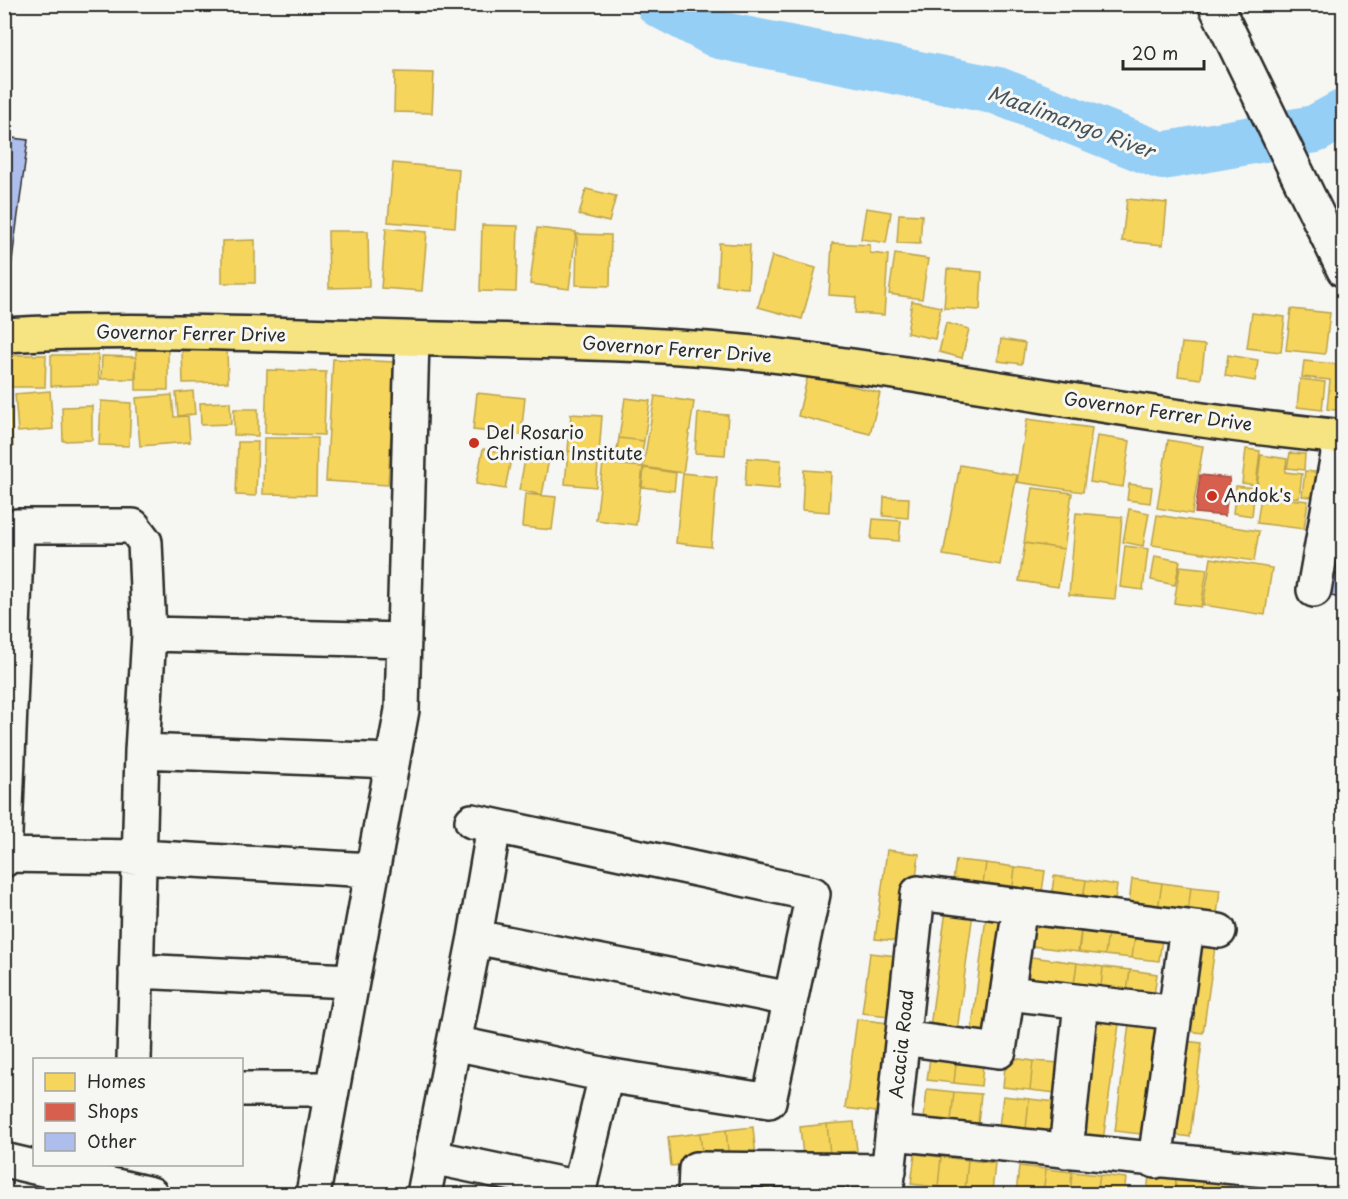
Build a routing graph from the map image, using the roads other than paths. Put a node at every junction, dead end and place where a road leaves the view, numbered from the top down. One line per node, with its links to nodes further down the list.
1 (1215, 4): 2 (street)
2 (1344, 270)
3 (4, 336): 4 (main road, Governor Ferrer Drive)
4 (412, 339): 5 (main road, Governor Ferrer Drive); 9 (street)
5 (1342, 437): 7 (street)
6 (11, 528): 8 (street); 12 (street)
7 (1314, 590)
8 (149, 634): 9 (street); 10 (street)
9 (404, 640): 11 (street)
10 (142, 751): 11 (street); 13 (street)
11 (392, 760): 15 (street)
12 (5, 855): 13 (street); 14 (street)
13 (139, 857): 15 (street); 18 (street)
14 (4, 860)
15 (371, 870): 19 (street)
16 (1020, 906): 20 (street); 23 (street); 24 (street, Acacia Road)
17 (475, 938): 21 (street); 21 (street); 25 (street)
18 (136, 971): 19 (street); 26 (street)
19 (350, 981): 29 (street)
20 (1008, 993): 22 (street); 24 (street)
21 (790, 999): 27 (street)
22 (1081, 1002): 23 (street); 31 (street)
23 (1176, 1013): 34 (street)
24 (902, 1038): 30 (street, Acacia Road)
25 (454, 1043): 27 (street); 32 (street)
26 (134, 1058)
27 (606, 1075): 41 (street)
28 (243, 1089): 29 (street)
29 (330, 1089): 42 (street)
30 (893, 1133): 31 (street); 40 (street, Acacia Road)
31 (1066, 1152): 34 (street)
32 (432, 1157): 41 (street); 43 (street)
33 (4, 1160): 35 (street)
34 (1155, 1161): 37 (street)
35 (33, 1165)
36 (39, 1166): 39 (street)
37 (1344, 1178)
38 (787, 1182): 40 (street); 44 (street)
39 (137, 1183)
40 (887, 1183)
41 (579, 1191)
42 (313, 1194)
43 (424, 1194)
44 (694, 1194)

